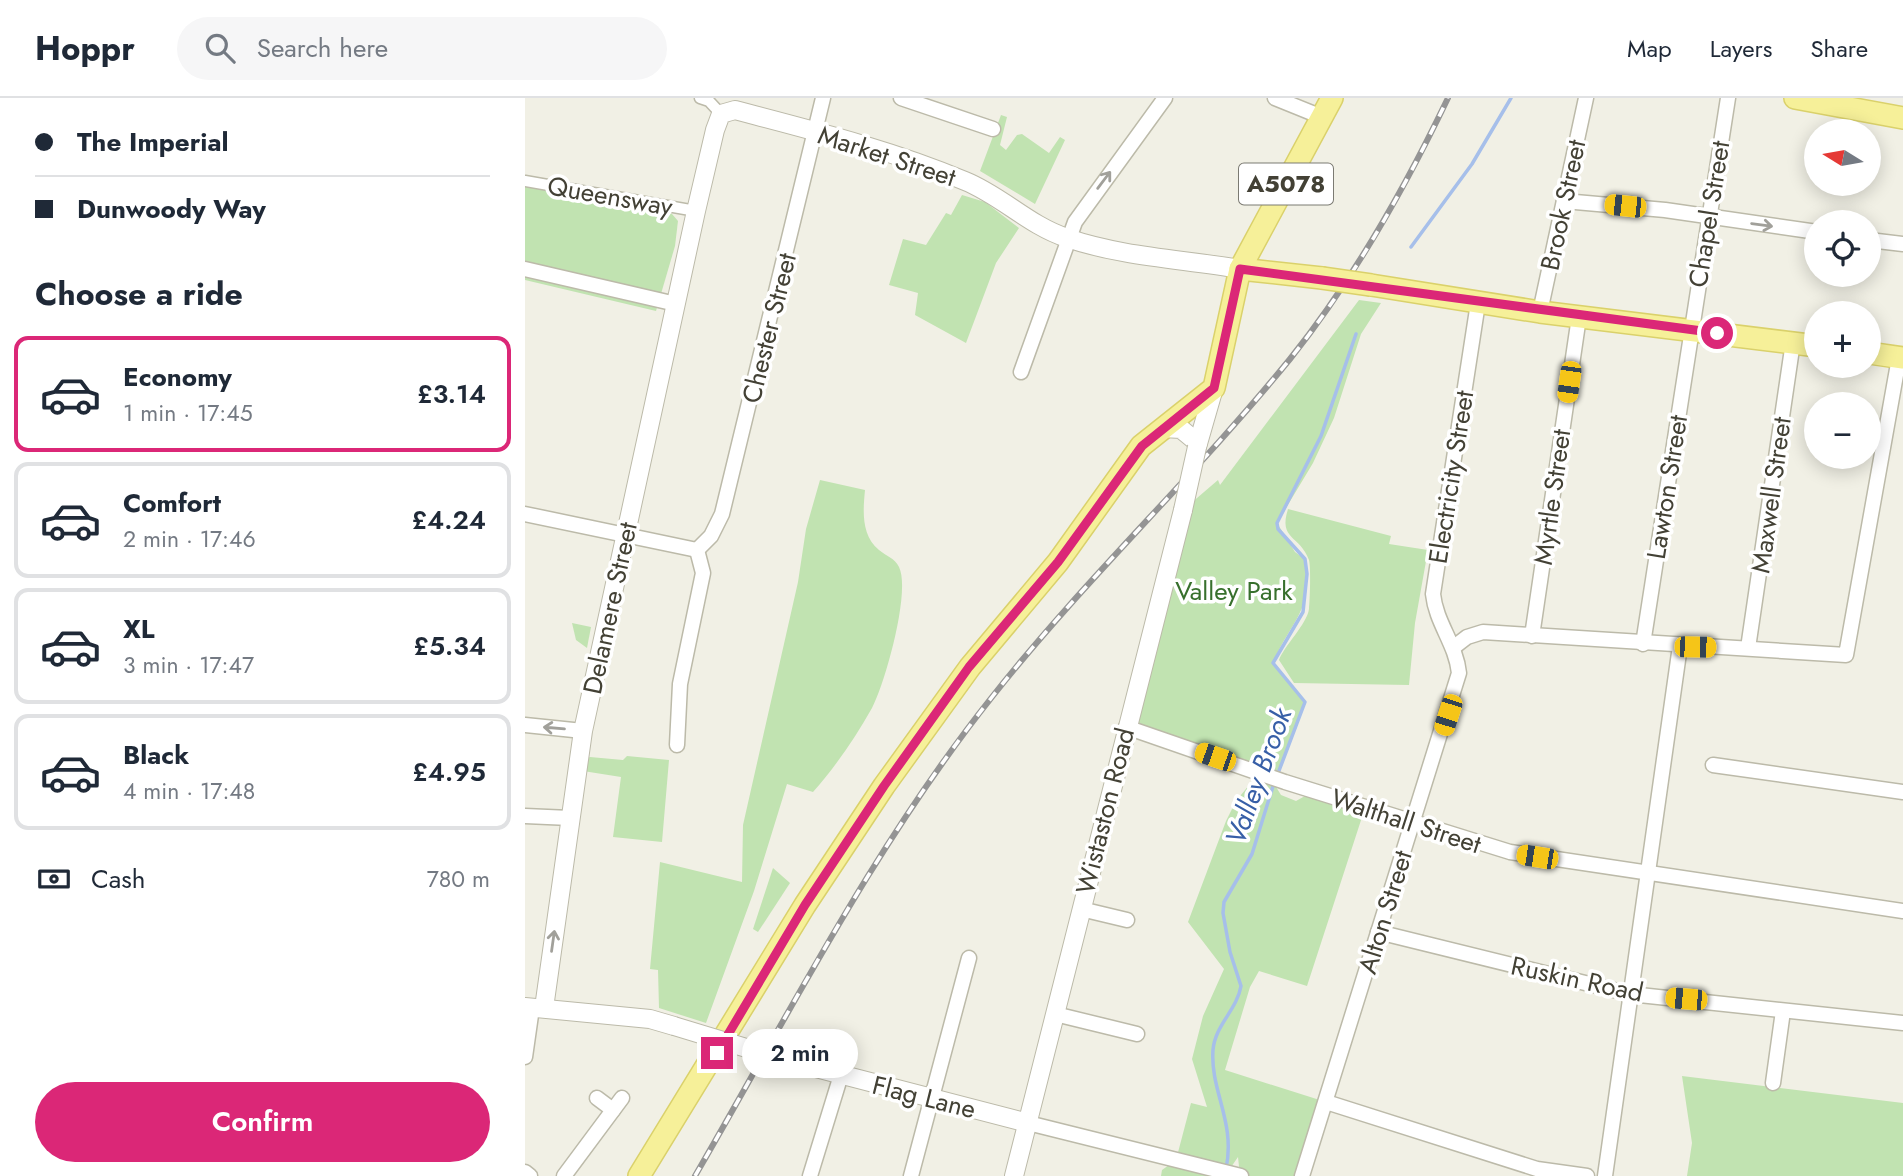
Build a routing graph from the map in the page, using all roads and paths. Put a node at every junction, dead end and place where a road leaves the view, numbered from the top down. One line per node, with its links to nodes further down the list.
1 (700, 98): 10 (street)
2 (823, 98): 13 (street, Chester Street)
3 (901, 98): 12 (street)
4 (1165, 98): 19 (street, one-way to 4)
5 (1275, 98): 9 (street)
6 (1586, 98): 15 (street, Brook Street)
7 (1728, 98): 17 (street, Chapel Street)
8 (1799, 98): 11 (main road)
9 (1327, 107): 23 (main road, A5078)
10 (722, 114): 13 (street, Market Street); 16 (street, Delamere Street)
11 (1903, 118)
12 (993, 129)
13 (814, 133): 19 (street, Market Street); 41 (street, Chester Street)
14 (525, 181): 16 (street, Queensway)
15 (1564, 201): 17 (street); 26 (street, Brook Street)
16 (695, 211): 25 (street, Delamere Street)
17 (1708, 217): 18 (street, one-way to 18); 28 (street, Chapel Street)
18 (1804, 230)
19 (1069, 238): 23 (street, Market Street); 34 (street)
20 (1881, 241): 21 (street)
21 (1903, 244)
22 (525, 269): 25 (street)
23 (1240, 269): 24 (main road, bridge); 33 (main road, A5078)
24 (1478, 303): 26 (main road); 45 (street, Electricity Street)
25 (675, 304): 40 (street, Delamere Street)
26 (1540, 312): 27 (main road)
27 (1579, 317): 28 (main road); 42 (street, Myrtle Street)
28 (1691, 330): 29 (main road); 43 (street, Lawton Street)
29 (1793, 342): 30 (main road); 46 (street, Maxwell Street)
30 (1804, 344)
31 (1881, 355): 32 (main road)
32 (1901, 358): 46 (street)
33 (1220, 363): 35 (main road, A5078); 38 (main road)
34 (1021, 372)
35 (1214, 388): 36 (main road); 37 (street, Wistaston Road)
36 (1163, 428): 37 (street); 38 (main road)
37 (1198, 445): 48 (street, Wistaston Road, bridge)
38 (1142, 446): 78 (main road)
39 (525, 514): 40 (street)
40 (627, 536): 41 (street); 49 (street, Delamere Street)
41 (697, 550): 50 (street)
42 (1532, 636): 43 (street); 45 (street)
43 (1643, 644): 44 (street)
44 (1680, 646): 46 (street); 56 (street)
45 (1454, 647): 55 (street, Alton Street)
46 (1748, 648)
47 (525, 725): 49 (street, one-way to 47)
48 (1126, 727): 55 (street, Walthall Street); 57 (street, Wistaston Road)
49 (583, 731): 54 (street, Delamere Street)
50 (677, 745)
51 (1713, 765): 52 (street)
52 (1903, 793)
53 (525, 816): 54 (street)
54 (570, 818): 63 (street, Delamere Street, one-way to 54)
55 (1412, 823): 56 (street, Walthall Street); 60 (street, Alton Street)
56 (1647, 874): 58 (street, Walthall Street); 62 (street)
57 (1081, 909): 59 (street); 65 (street, Wistaston Road)
58 (1903, 911)
59 (1127, 920)
60 (1378, 932): 62 (street, Ruskin Road); 73 (street, Alton Street)
61 (969, 958): 72 (street)
62 (1630, 994): 64 (street, Ruskin Road); 85 (street)
63 (534, 1008): 68 (street); 69 (street, Flag Lane, bridge)
64 (1783, 1011): 66 (street, Ruskin Road); 70 (street)
65 (1055, 1014): 67 (street); 74 (street, Wistaston Road)
66 (1903, 1023)
67 (1137, 1034)
68 (525, 1057)
69 (841, 1075): 72 (street, Flag Lane); 79 (street)
70 (1773, 1083)
71 (597, 1098): 77 (street)
72 (932, 1100): 74 (street, Flag Lane); 80 (street)
73 (1326, 1102): 83 (street, Alton Street); 84 (street)
74 (1028, 1123): 81 (street, Wistaston Road); 82 (street, Flag Lane)
75 (525, 1172): 76 (street)
76 (530, 1176)
77 (564, 1176)
78 (639, 1176)
79 (810, 1176)
80 (911, 1176)
81 (1014, 1176)
82 (1241, 1176)
83 (1302, 1176)
84 (1587, 1176)
85 (1605, 1176)

